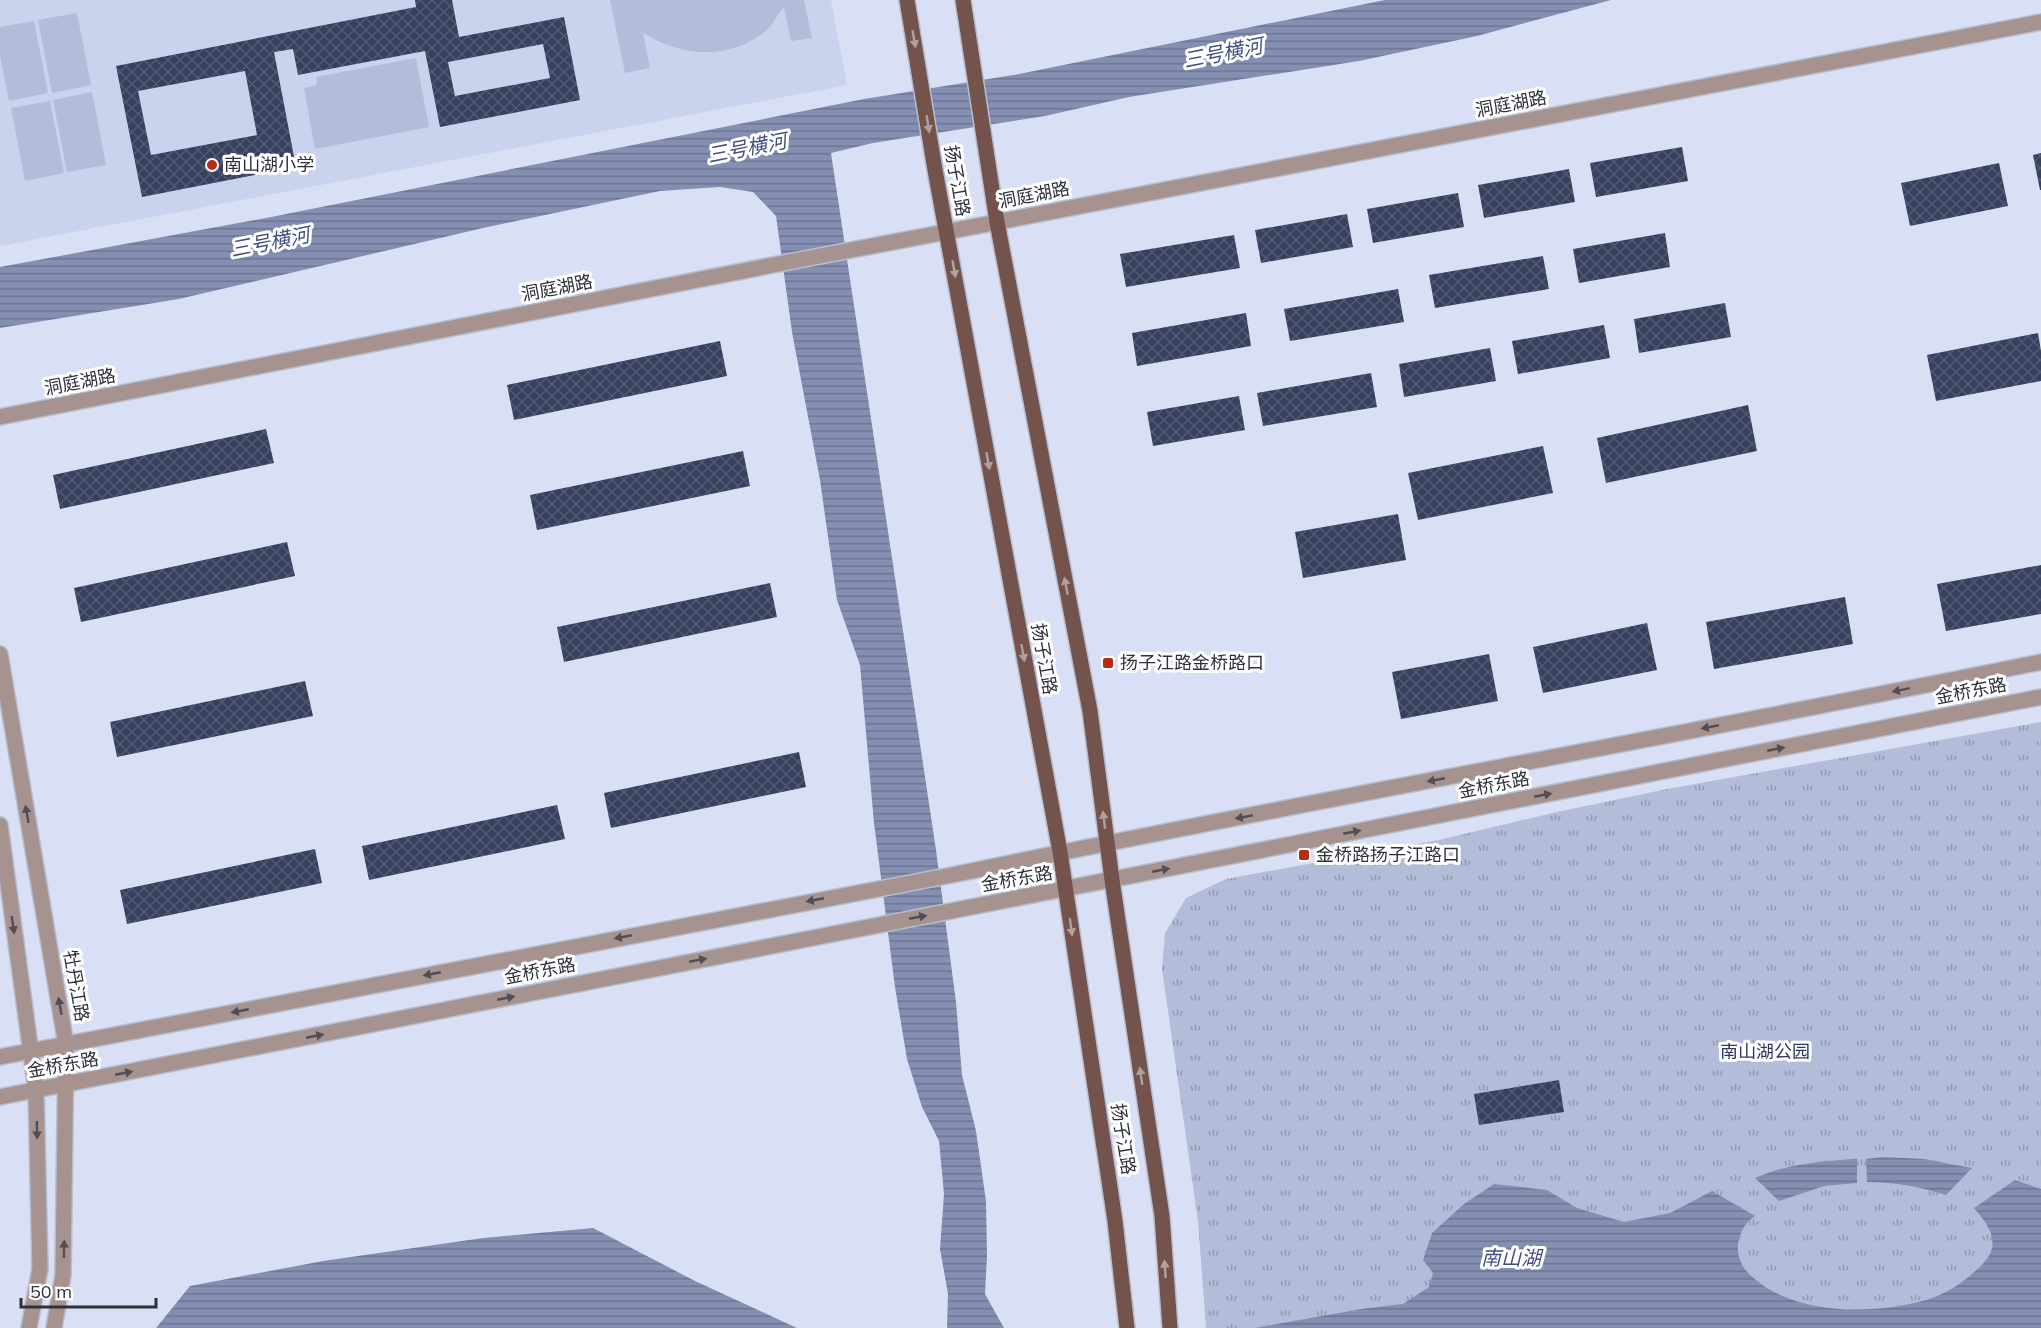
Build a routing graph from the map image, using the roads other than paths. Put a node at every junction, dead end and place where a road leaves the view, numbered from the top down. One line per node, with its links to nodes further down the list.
1 (907, 0): 5 (main road, 扬子江路, one-way to 5)
2 (963, 0): 4 (main road, 扬子江路)
3 (2041, 22): 4 (street, 洞庭湖路)
4 (997, 222): 5 (street, 洞庭湖路); 11 (main road, 扬子江路, one-way to 4)
5 (947, 232): 6 (street, 洞庭湖路); 12 (main road, 扬子江路, one-way to 12)
6 (0, 417)
7 (0, 654): 15 (street, 牡丹江路, one-way to 7)
8 (2041, 662): 11 (street, 金桥东路, one-way to 11)
9 (2041, 697): 13 (street, 金桥东路, one-way to 9)
10 (0, 825): 16 (street, one-way to 16)
11 (1107, 843): 12 (street, 金桥东路); 13 (main road, 扬子江路)
12 (1060, 852): 14 (main road, 扬子江路); 15 (street, 金桥东路, one-way to 15)
13 (1112, 880): 14 (street, 金桥东路); 24 (main road, 扬子江路, one-way to 13)
14 (1066, 890): 18 (street, 金桥东路, one-way to 14); 21 (main road, 扬子江路, one-way to 21)
15 (66, 1045): 16 (street, 金桥东路); 18 (street, 牡丹江路)
16 (31, 1051): 17 (street, 金桥东路); 19 (street)
17 (0, 1056)
18 (66, 1085): 19 (street, 金桥东路); 23 (street, 牡丹江路, one-way to 18)
19 (36, 1090): 20 (street, 金桥东路); 22 (street, one-way to 22)
20 (0, 1097)
21 (1126, 1325)
22 (29, 1328)
23 (54, 1328)
24 (1170, 1328)

